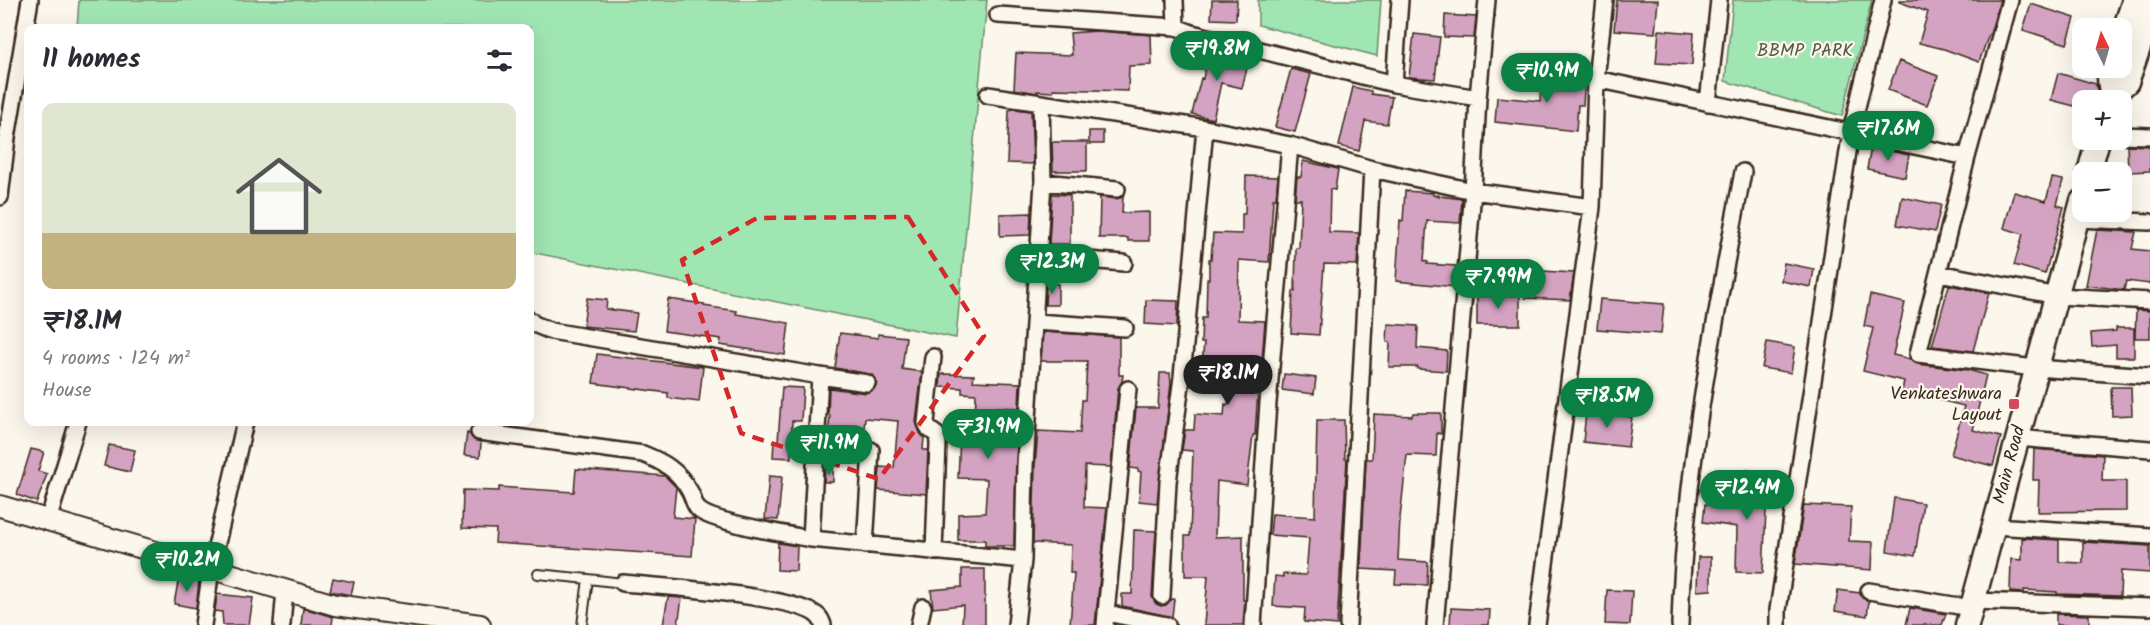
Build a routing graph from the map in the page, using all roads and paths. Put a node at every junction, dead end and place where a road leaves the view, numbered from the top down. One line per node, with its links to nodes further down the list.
1 (30, 0): 14 (street)
2 (1175, 0): 15 (street)
3 (1400, 0): 18 (street)
4 (1487, 0): 21 (street)
5 (1605, 0): 17 (street)
6 (1719, 0): 23 (street)
7 (1883, 0): 25 (street)
8 (2010, 0): 29 (street)
9 (2135, 0): 10 (street); 13 (main road)
10 (2150, 5)
11 (999, 15): 15 (street)
12 (2150, 16): 19 (main road)
13 (2129, 18)
14 (26, 24)
15 (1176, 27): 18 (street)
16 (24, 36): 35 (street)
17 (1596, 79): 23 (street); 36 (street)
18 (1394, 84): 21 (street)
19 (2119, 90)
20 (988, 95): 22 (street)
21 (1478, 98): 34 (street)
22 (1041, 103): 24 (street); 32 (street)
23 (1708, 103): 25 (street)
24 (1205, 128): 28 (street); 74 (street)
25 (1851, 132): 29 (street); 93 (street)
26 (2132, 135): 27 (street)
27 (2150, 136)
28 (1290, 146): 30 (street); 88 (street)
29 (1967, 157): 42 (street)
30 (1372, 169): 34 (street); 89 (street)
31 (1743, 172): 92 (street)
32 (1043, 182): 33 (street); 40 (street)
33 (1117, 189)
34 (1473, 191): 36 (street); 90 (street)
35 (0, 197)
36 (1592, 207): 91 (street)
37 (2132, 219): 39 (street)
38 (2077, 222): 43 (main road, Main Road)
39 (2150, 222)
40 (1038, 256): 41 (street); 45 (street)
41 (1124, 263)
42 (1939, 273): 43 (street); 49 (street)
43 (2057, 296): 44 (street); 49 (main road, Main Road)
44 (2150, 301)
45 (1035, 322): 47 (street); 67 (street)
46 (534, 324): 51 (street)
47 (1125, 328)
48 (933, 357): 66 (street)
49 (2035, 368): 50 (street); 57 (main road, Main Road)
50 (2150, 375)
51 (820, 376): 52 (street); 64 (street)
52 (867, 383)
53 (1128, 389): 79 (street)
54 (77, 426): 61 (street)
55 (244, 426): 68 (street)
56 (480, 432): 64 (street)
57 (2017, 438): 58 (street); 62 (main road, Main Road)
58 (2150, 449)
59 (871, 450): 65 (street)
60 (0, 506): 61 (street)
61 (48, 521): 68 (street)
62 (1994, 526): 63 (street); 77 (main road, Main Road)
63 (2150, 536)
64 (811, 539): 65 (street)
65 (865, 545): 66 (street)
66 (934, 552): 67 (street)
67 (1023, 560): 86 (street)
68 (212, 569): 72 (street); 80 (street)
69 (538, 574): 70 (lane)
70 (588, 579): 71 (lane); 83 (lane)
71 (623, 583): 84 (street)
72 (285, 590): 78 (street); 81 (street)
73 (1869, 591): 77 (street)
74 (1162, 596)
75 (923, 607): 85 (street)
76 (2150, 607): 77 (street)
77 (1970, 611)
78 (373, 617): 82 (street)
79 (1106, 619): 87 (street)
80 (203, 625)
81 (282, 625)
82 (478, 625)
83 (582, 625)
84 (823, 625)
85 (919, 625)
86 (1016, 625)
87 (1167, 625)
88 (1253, 625)
89 (1348, 625)
90 (1435, 625)
91 (1537, 625)
92 (1680, 625)
93 (1778, 625)

